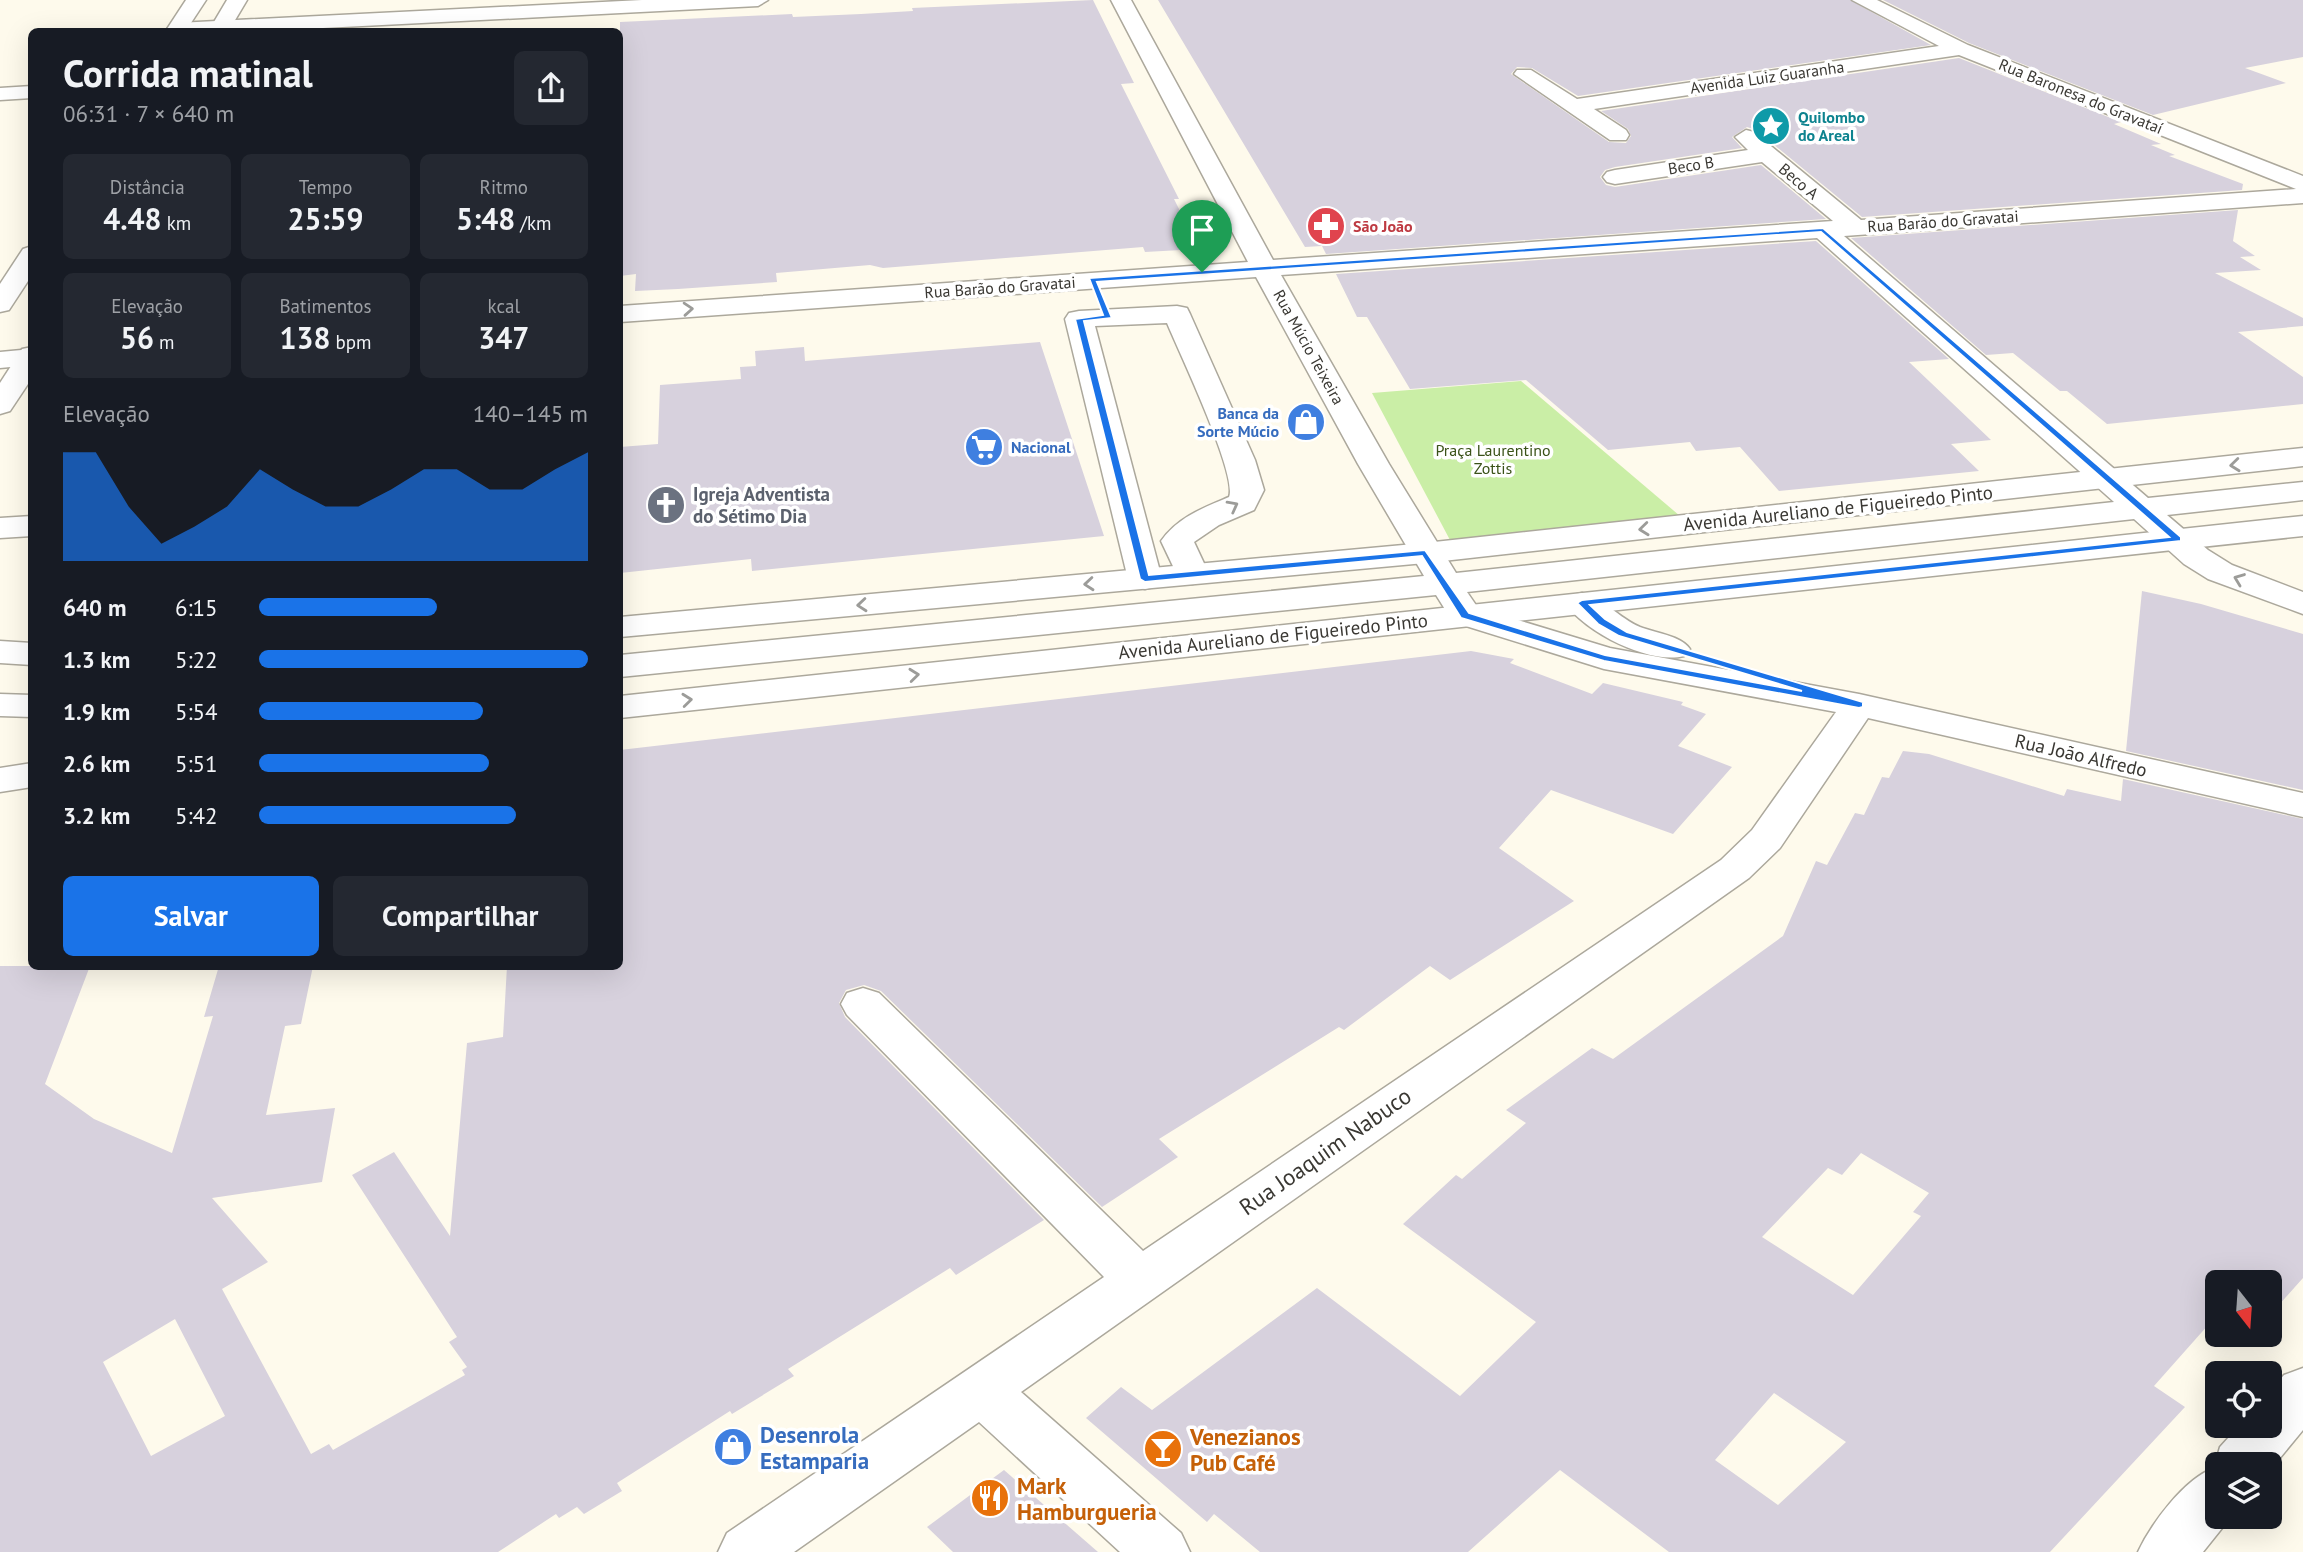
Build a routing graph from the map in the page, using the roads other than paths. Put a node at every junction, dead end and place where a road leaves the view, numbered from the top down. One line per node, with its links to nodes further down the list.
1 (196, 0): 6 (street)
2 (237, 0): 7 (street)
3 (758, 0): 8 (street)
4 (1121, 0): 23 (street, Rua Múcio Teixeira)
5 (1862, 0): 9 (street, Rua Baronesa do Gravataí)
6 (177, 28)
7 (221, 28)
8 (239, 28)
9 (1961, 49): 13 (street, Avenida Luiz Guaranha); 18 (street, Rua Baronesa do Gravataí)
10 (1524, 74): 13 (street)
11 (28, 92): 12 (street)
12 (0, 94)
13 (1573, 106): 14 (street)
14 (1618, 135)
15 (1743, 136): 16 (street, Beco A)
16 (1766, 154): 17 (street, Beco B); 20 (street, Beco A)
17 (1615, 177)
18 (2303, 184)
19 (2303, 196): 20 (street, Rua Barão do Gravatai)
20 (1855, 228): 21 (street, Rua Barão do Gravatai)
21 (1823, 230): 23 (street, Rua Barão do Gravatai); 35 (street)
22 (28, 260): 26 (street)
23 (1264, 267): 24 (street, Rua Barão do Gravatai); 44 (street, Rua Múcio Teixeira)
24 (1139, 277): 25 (street, Rua Barão do Gravatai); 28 (street)
25 (1092, 280): 27 (street, Rua Barão do Gravatai, one-way to 25); 29 (street)
26 (0, 303)
27 (623, 314)
28 (1157, 314): 29 (street); 41 (street, one-way to 28)
29 (1108, 318): 42 (street)
30 (28, 357): 31 (street)
31 (0, 360)
32 (28, 362): 33 (street)
33 (0, 405)
34 (2303, 457): 35 (street, Avenida Aureliano de Figueiredo Pinto, one-way to 35)
35 (2105, 479): 37 (street); 44 (street, Avenida Aureliano de Figueiredo Pinto, one-way to 44)
36 (2303, 491): 37 (street)
37 (2141, 508): 43 (street); 47 (street)
38 (28, 526): 40 (street)
39 (2303, 526): 43 (street, Avenida Aureliano de Figueiredo Pinto)
40 (0, 528)
41 (1192, 528): 42 (street); 45 (street)
42 (1135, 533): 46 (street)
43 (2177, 539): 48 (street, Avenida Aureliano de Figueiredo Pinto); 49 (street, one-way to 43)
44 (1425, 553): 45 (street, Avenida Aureliano de Figueiredo Pinto); 47 (street, Rua Múcio Teixeira)
45 (1192, 574): 46 (street, Avenida Aureliano de Figueiredo Pinto)
46 (1145, 579): 51 (street, Avenida Aureliano de Figueiredo Pinto, one-way to 51)
47 (1445, 583): 50 (street, Rua Múcio Teixeira); 54 (street)
48 (1582, 603): 50 (street, Avenida Aureliano de Figueiredo Pinto); 56 (street, Rua João Alfredo)
49 (2303, 604)
50 (1465, 615): 56 (street, Rua João Alfredo); 58 (street, Avenida Aureliano de Figueiredo Pinto, one-way to 50)
51 (623, 627)
52 (0, 653): 53 (street)
53 (28, 654)
54 (623, 666)
55 (0, 705): 57 (street)
56 (1859, 705): 63 (street, Rua João Alfredo); 65 (street, Rua Joaquim Nabuco)
57 (28, 706)
58 (623, 707)
59 (0, 756): 60 (street)
60 (28, 756)
61 (28, 776): 62 (street)
62 (0, 780)
63 (2303, 805)
64 (863, 1004): 65 (street)
65 (1139, 1280): 66 (street, Rua Joaquim Nabuco)
66 (981, 1390): 70 (street, Rua Joaquim Nabuco); 71 (street)
67 (2303, 1391): 68 (street)
68 (2252, 1452)
69 (2205, 1506): 72 (street)
70 (747, 1552)
71 (1161, 1552)
72 (2166, 1552)

